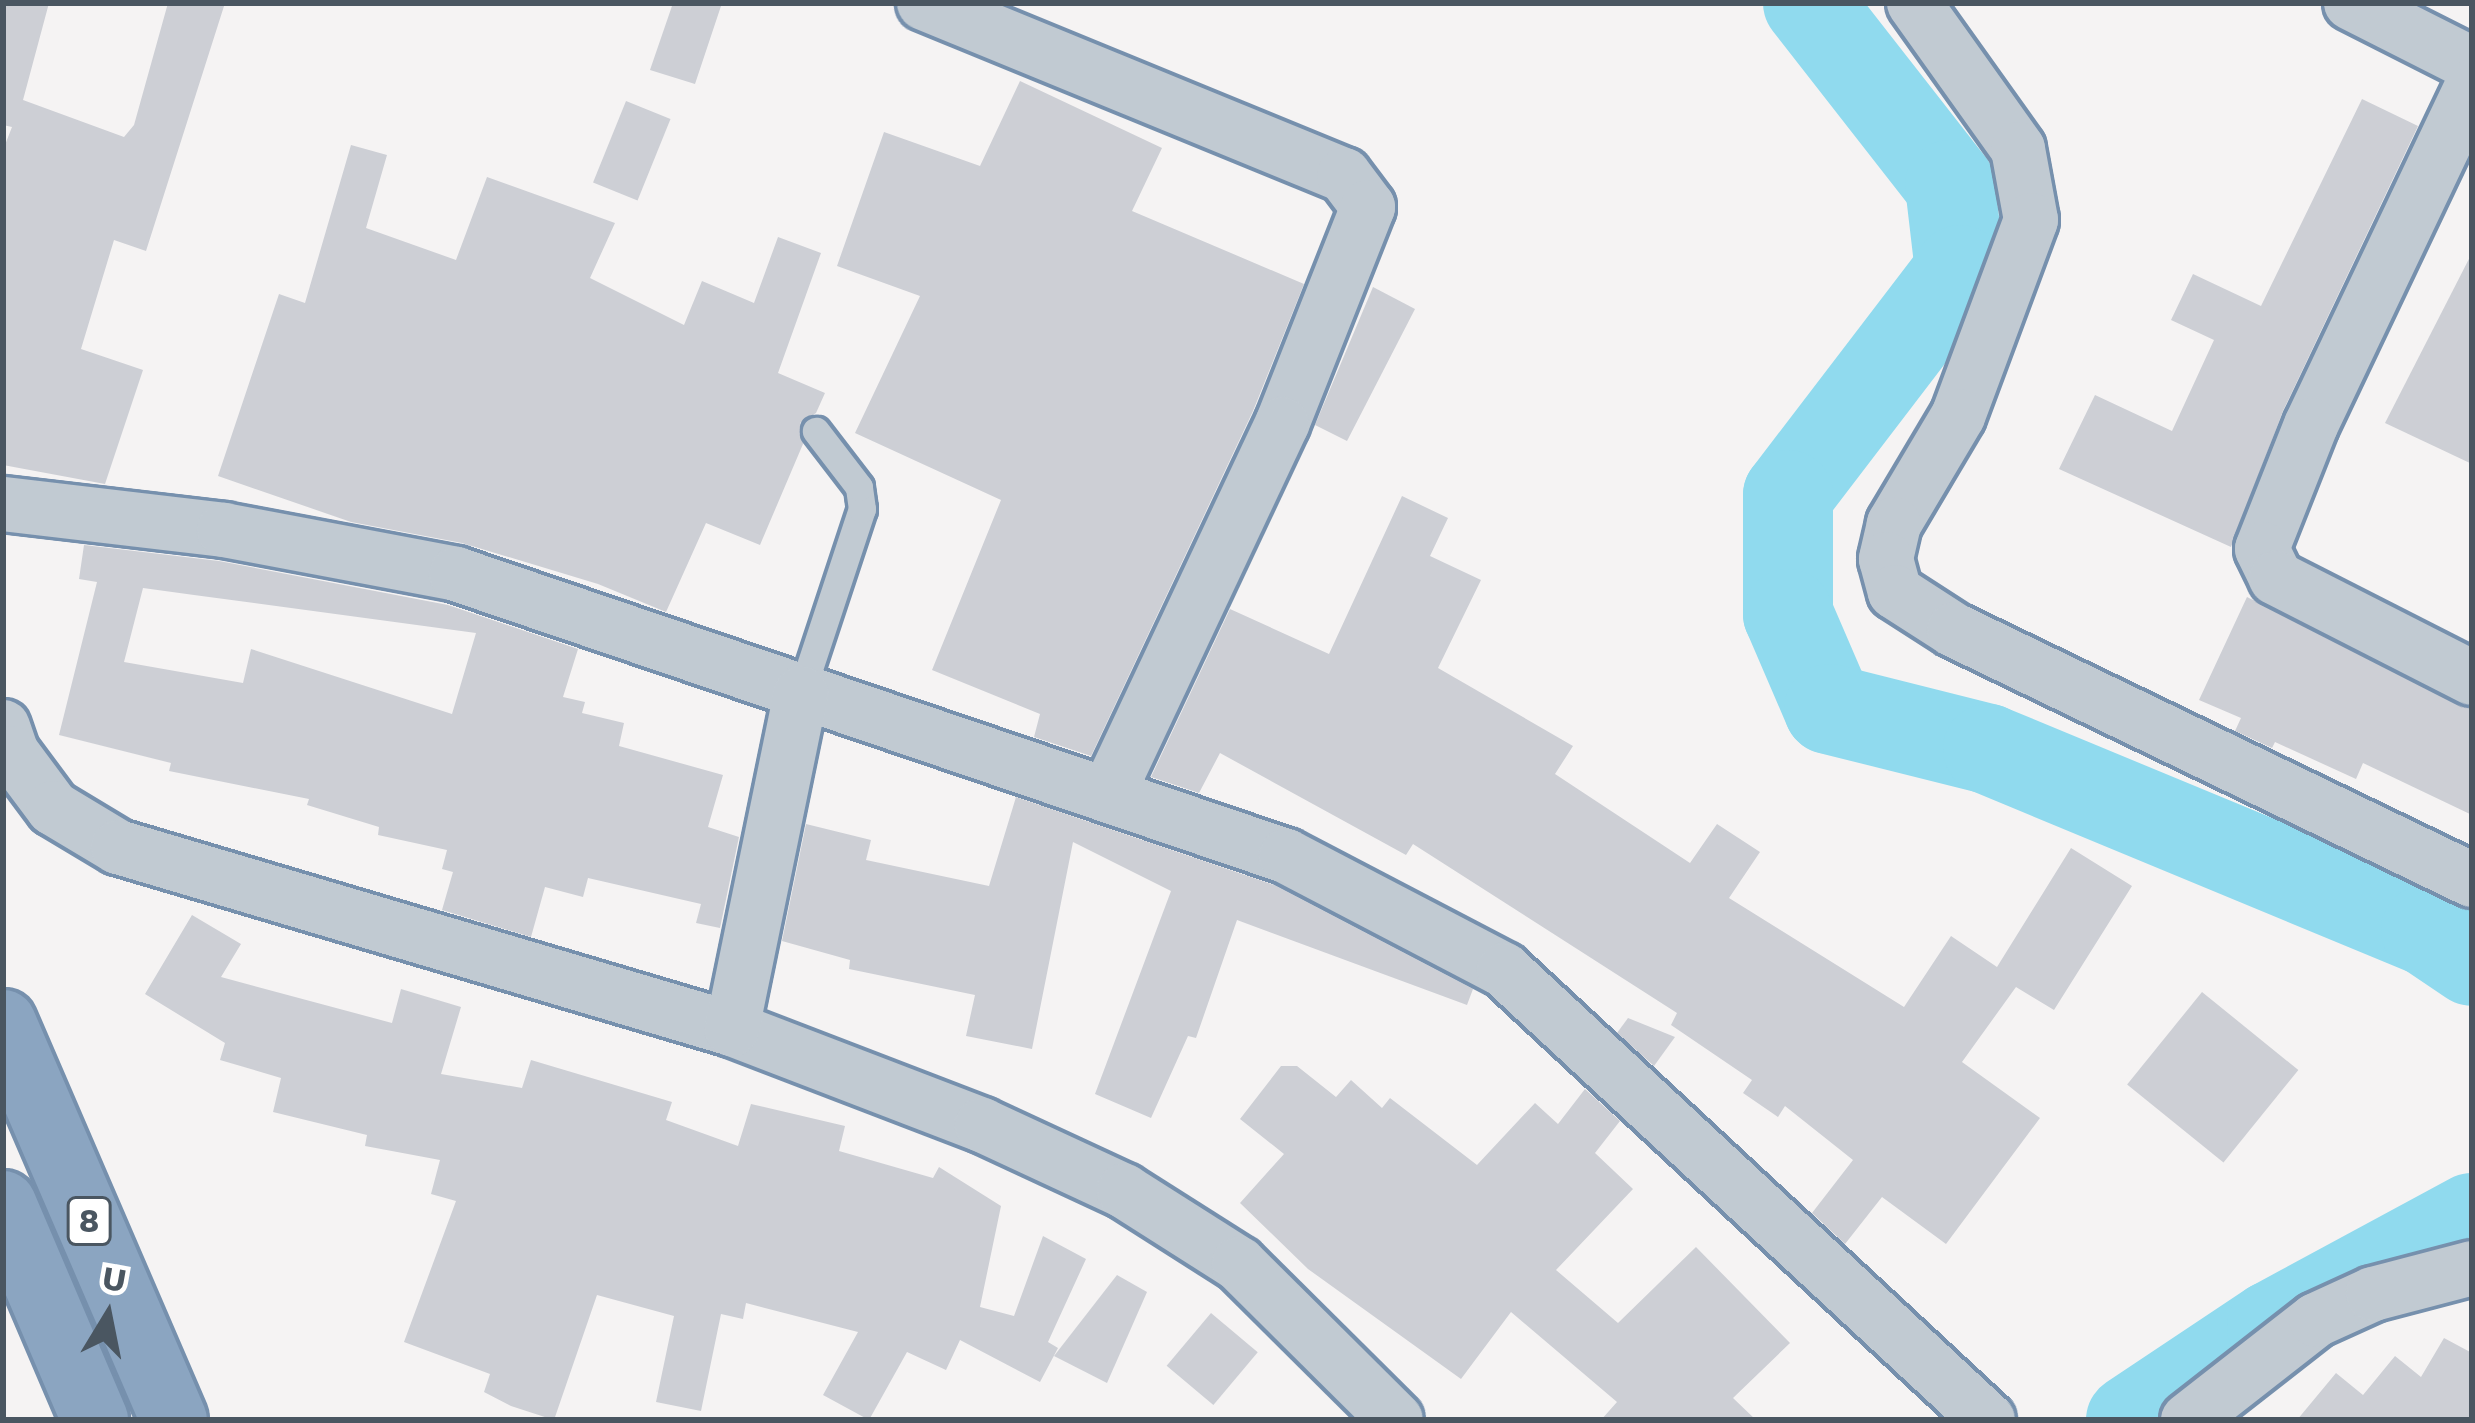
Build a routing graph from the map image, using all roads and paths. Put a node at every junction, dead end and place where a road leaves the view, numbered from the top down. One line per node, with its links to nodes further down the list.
1 (924, 3): 11 (street)
2 (1914, 3): 12 (street)
3 (2351, 3): 4 (street)
4 (2472, 64)
5 (2472, 86): 8 (street)
6 (816, 430): 9 (lane)
7 (3, 504): 9 (street)
8 (2472, 678)
9 (799, 709): 11 (street); 14 (street)
10 (3, 727): 14 (street)
11 (1110, 790): 17 (street)
12 (2472, 880)
13 (3, 1023): 19 (highway, 8)
14 (732, 1028): 20 (street)
15 (3, 1204): 18 (highway, 8)
16 (2472, 1268): 21 (street)
17 (1962, 1409)
18 (95, 1420)
19 (174, 1420)
20 (1396, 1420)
21 (2188, 1420)

